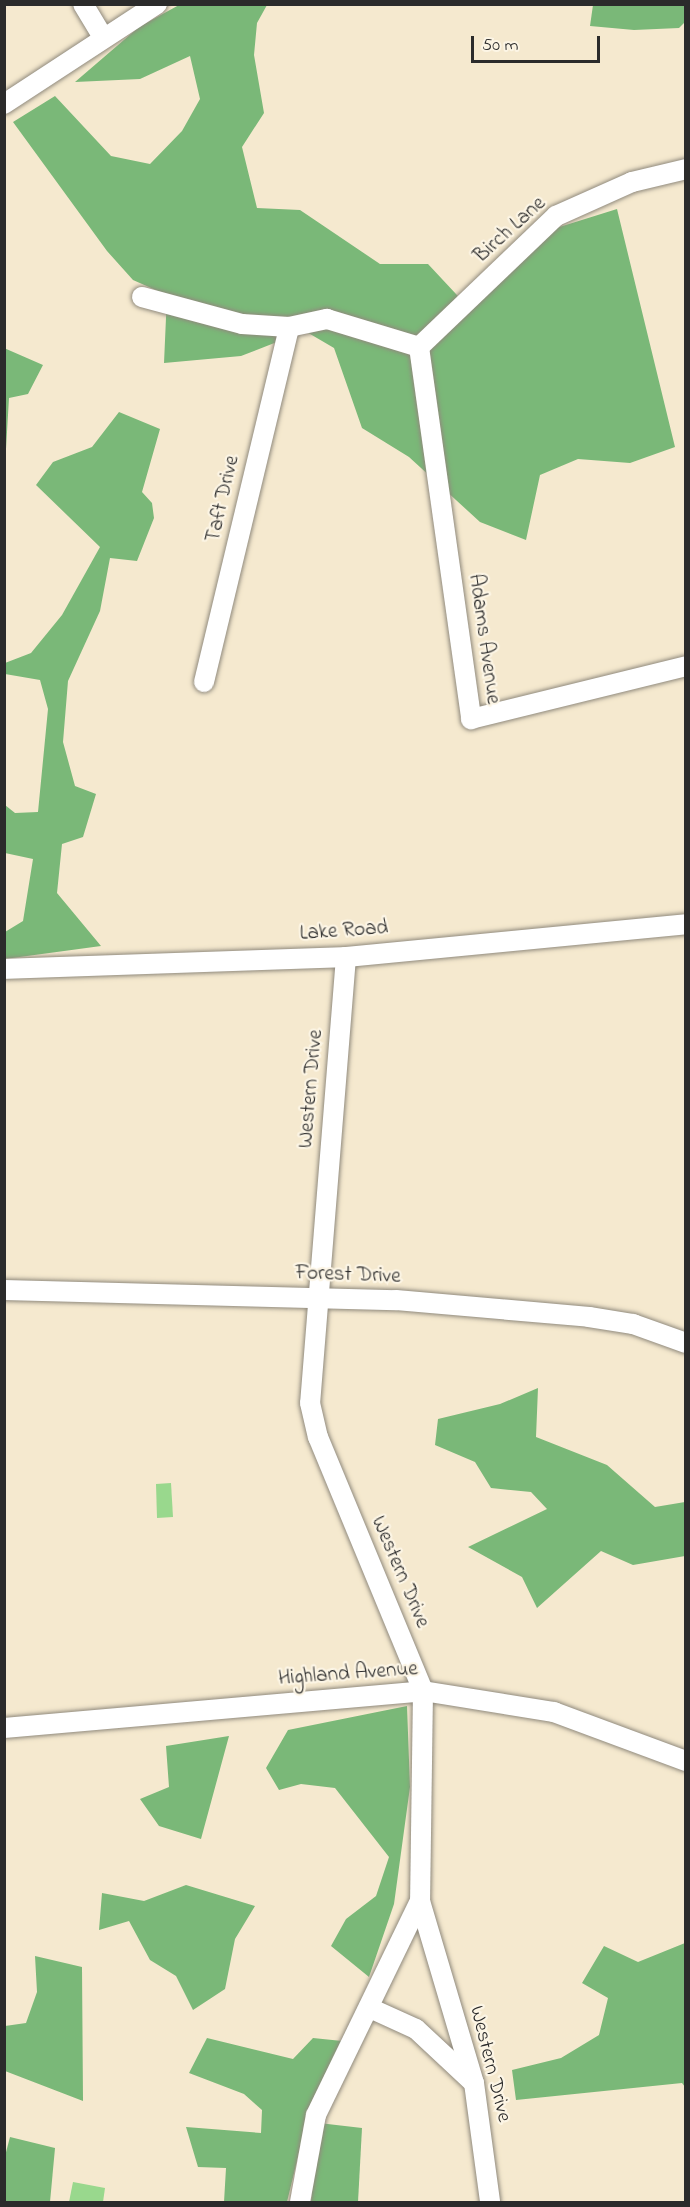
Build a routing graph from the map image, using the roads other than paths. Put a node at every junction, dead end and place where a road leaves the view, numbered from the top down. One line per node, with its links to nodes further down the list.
1 (84, 4): 3 (street)
2 (157, 4): 3 (street)
3 (103, 37): 4 (street)
4 (4, 104)
5 (686, 169): 8 (street, Birch Lane)
6 (142, 297): 7 (street)
7 (289, 327): 8 (street); 10 (street, Taft Drive)
8 (419, 347): 9 (street, Adams Avenue)
9 (686, 666)
10 (204, 682)
11 (686, 924): 12 (street, Lake Road)
12 (346, 957): 13 (street, Lake Road); 15 (street, Western Drive)
13 (4, 969)
14 (4, 1290): 15 (street, Forest Drive)
15 (318, 1297): 16 (street, Forest Drive); 17 (street, Western Drive)
16 (686, 1342)
17 (423, 1691): 18 (street, Highland Avenue); 19 (street, Highland Avenue); 20 (street, Western Drive)
18 (6, 1730)
19 (686, 1761)
20 (420, 1901): 21 (street); 22 (street, Western Drive)
21 (372, 2009): 22 (street); 23 (street)
22 (474, 2083): 24 (street, Western Drive)
23 (300, 2202)
24 (490, 2202)

